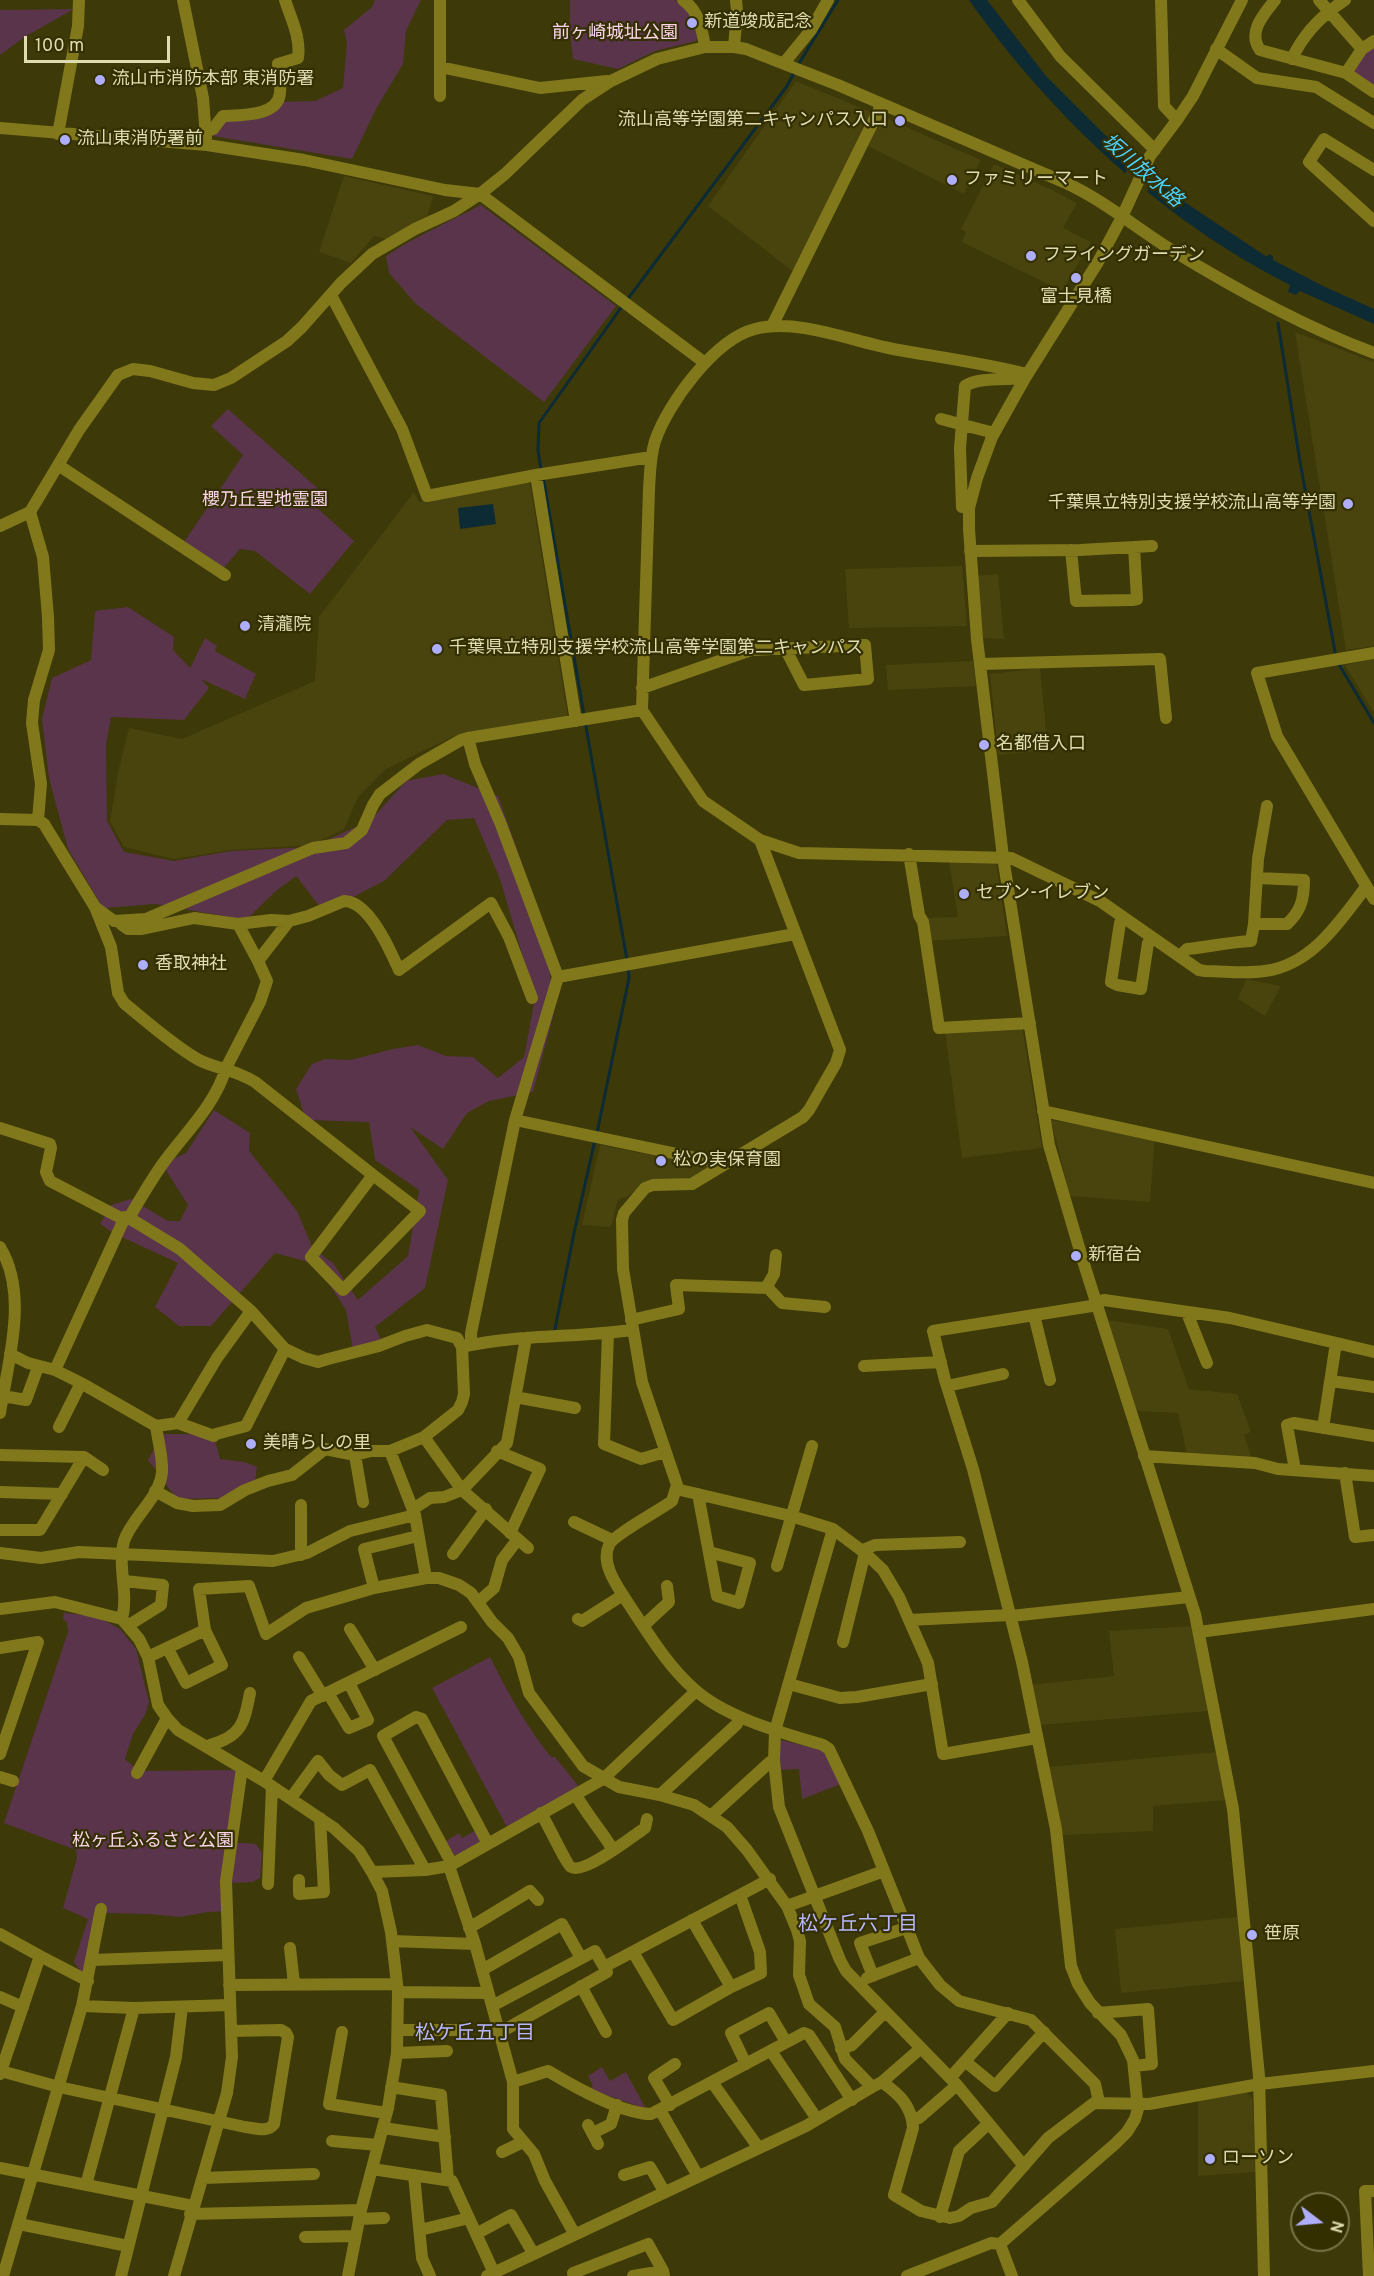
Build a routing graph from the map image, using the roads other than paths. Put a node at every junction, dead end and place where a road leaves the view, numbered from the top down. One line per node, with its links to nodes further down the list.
1 (79, 0): 31 (street)
2 (183, 0): 32 (street)
3 (285, 0): 32 (street)
4 (440, 0): 22 (street)
5 (682, 0): 16 (street)
6 (736, 0): 17 (street)
7 (828, 0): 21 (street)
8 (1018, 0): 33 (street)
9 (1161, 0): 28 (street)
10 (1242, 0): 18 (street)
11 (1275, 0): 20 (street)
12 (1319, 0): 14 (street)
13 (1345, 0): 14 (street)
14 (1328, 11): 19 (street); 20 (street)
15 (1374, 41): 19 (street)
16 (705, 47): 17 (street); 24 (street)
17 (734, 47): 21 (street)
18 (1216, 49): 28 (street); 29 (street)
19 (1362, 49): 23 (street)
20 (1292, 59): 23 (street)
21 (784, 63): 27 (street)
22 (440, 67): 24 (street); 26 (street)
23 (1346, 73): 25 (street)
24 (611, 81): 35 (street)
25 (1374, 92)
26 (440, 96)
27 (882, 104): 36 (street); 39 (street)
28 (1177, 120): 33 (street)
29 (1374, 123)
30 (0, 128): 31 (street)
31 (58, 134): 32 (street)
32 (206, 138): 35 (street)
33 (1153, 153): 36 (street)
34 (1374, 170): 37 (street)
35 (480, 194): 38 (street); 41 (street)
36 (1124, 212): 40 (street); 42 (street)
37 (1374, 221)
38 (331, 295): 47 (street); 48 (street)
39 (772, 326): 41 (street); 42 (street)
40 (1374, 352)
41 (705, 363): 46 (street)
42 (1026, 376): 44 (street); 45 (street)
43 (941, 418): 44 (street)
44 (962, 424): 45 (street); 49 (street)
45 (994, 434): 55 (street)
46 (651, 457): 48 (street); 60 (street)
47 (58, 465): 50 (street); 56 (street)
48 (542, 474): 63 (street)
49 (962, 507)
50 (30, 512): 51 (street); 67 (street)
51 (0, 526)
52 (1152, 546): 53 (street)
53 (1134, 547): 54 (street); 54 (street)
54 (1071, 550): 55 (street)
55 (970, 551): 59 (street)
56 (225, 575)
57 (785, 648): 57 (street); 60 (street)
58 (1374, 653): 72 (street)
59 (981, 664): 62 (street); 70 (street)
60 (642, 688): 61 (street)
61 (642, 710): 63 (street); 68 (street)
62 (1166, 718)
63 (582, 720): 64 (street)
64 (468, 738): 76 (street); 84 (street)
65 (1267, 806): 71 (street)
66 (4, 820): 67 (street)
67 (38, 820): 74 (street)
68 (760, 840): 69 (street); 80 (street)
69 (909, 854): 70 (street); 86 (street)
70 (1003, 856): 75 (street); 86 (street)
71 (1257, 879): 79 (street); 79 (street)
72 (1366, 887): 73 (street); 82 (street)
73 (1374, 899)
74 (95, 908): 76 (street); 87 (street)
75 (1124, 918): 81 (street); 81 (street)
76 (114, 921): 78 (street)
77 (289, 921): 78 (street); 83 (street); 85 (street)
78 (238, 924): 83 (street)
79 (1254, 924): 82 (street)
80 (795, 934): 84 (street); 91 (street)
81 (1152, 937): 82 (street)
82 (1181, 956)
83 (258, 961): 87 (street)
84 (558, 977): 89 (street)
85 (532, 998)
86 (1030, 1023): 88 (street)
87 (226, 1068): 92 (street); 94 (street)
88 (1043, 1111): 93 (street); 98 (street)
89 (515, 1120): 91 (street); 107 (street)
90 (0, 1128): 94 (street)
91 (725, 1164): 103 (street)
92 (373, 1175): 92 (street)
93 (1374, 1183)
94 (127, 1218): 100 (street); 115 (street)
95 (0, 1247): 110 (street)
96 (776, 1255): 97 (street)
97 (766, 1288): 99 (street); 103 (street)
98 (1097, 1303): 101 (street); 102 (street); 138 (street)
99 (825, 1307)
100 (250, 1311): 108 (street); 126 (street)
101 (1187, 1313): 106 (street); 112 (street)
102 (1034, 1315): 111 (street); 117 (street)
103 (631, 1325): 104 (street); 135 (street)
104 (608, 1333): 105 (street); 135 (street)
105 (526, 1338): 107 (street); 123 (street)
106 (1336, 1343): 109 (street); 118 (street)
107 (467, 1346): 108 (street); 131 (street)
108 (285, 1349): 126 (street)
109 (1374, 1352)
110 (10, 1354): 113 (street); 122 (street)
111 (941, 1362): 114 (street); 120 (street)
112 (1207, 1363)
113 (38, 1366): 115 (street); 122 (street)
114 (864, 1366)
115 (55, 1370): 119 (street)
116 (1003, 1374): 120 (street)
117 (1050, 1380)
118 (1331, 1381): 121 (street); 129 (street)
119 (81, 1383): 127 (street); 128 (street)
120 (947, 1386): 180 (street)
121 (1374, 1387)
122 (3, 1396): 125 (street)
123 (515, 1396): 124 (street); 134 (street)
124 (576, 1408)
125 (0, 1413)
126 (178, 1423): 127 (street)
127 (156, 1426): 146 (street)
128 (59, 1427)
129 (1323, 1428): 130 (street); 141 (street)
130 (1374, 1436)
131 (424, 1437): 133 (street); 145 (street)
132 (812, 1446): 154 (street)
133 (390, 1451): 137 (street); 153 (street)
134 (497, 1451): 145 (street); 160 (street)
135 (665, 1452): 144 (street)
136 (0, 1455): 139 (street)
137 (355, 1455): 146 (street); 150 (street)
138 (1144, 1456): 141 (street); 176 (street)
139 (84, 1457): 140 (street); 148 (street)
140 (103, 1470)
141 (1295, 1470): 142 (street)
142 (1345, 1473): 143 (street); 158 (street)
143 (1374, 1476)
144 (676, 1489): 149 (street); 161 (street)
145 (462, 1490): 152 (street); 153 (street)
146 (155, 1491): 168 (street)
147 (0, 1492): 148 (street)
148 (62, 1494): 157 (street)
149 (698, 1494): 154 (street); 165 (street)
150 (363, 1502)
151 (301, 1505): 169 (street)
152 (486, 1509): 160 (street); 167 (street)
153 (414, 1512): 159 (street); 169 (street)
154 (791, 1516): 156 (street); 170 (street)
155 (574, 1522): 161 (street)
156 (832, 1529): 164 (street); 196 (street)
157 (0, 1530)
158 (1374, 1534)
159 (418, 1536): 171 (street); 174 (street)
160 (514, 1536): 163 (street); 177 (street)
161 (612, 1540): 175 (street)
162 (960, 1542): 164 (street)
163 (528, 1548)
164 (864, 1551): 182 (street); 189 (street)
165 (709, 1552): 165 (street)
166 (0, 1554): 168 (street)
167 (453, 1554)
168 (122, 1555): 169 (street); 172 (street)
169 (301, 1555)
170 (777, 1566)
171 (426, 1578): 174 (street); 177 (street)
172 (124, 1581): 183 (street); 183 (street)
173 (667, 1586): 184 (street)
174 (374, 1588): 187 (street)
175 (623, 1595): 181 (street); 184 (street)
176 (1190, 1597): 180 (street); 188 (street)
177 (478, 1602): 211 (street)
178 (0, 1609): 183 (street)
179 (1374, 1609): 188 (street)
180 (1010, 1616): 182 (street); 204 (street)
181 (578, 1619)
182 (909, 1620): 197 (street)
183 (126, 1622): 192 (street)
184 (643, 1626): 198 (street)
185 (461, 1627): 194 (street)
186 (350, 1629): 194 (street)
187 (205, 1630): 191 (street); 191 (street)
188 (1199, 1632): 292 (street)
189 (843, 1642)
190 (0, 1648): 206 (street)
191 (168, 1649): 192 (street)
192 (148, 1657): 202 (street)
193 (299, 1657): 200 (street)
194 (375, 1670): 195 (street)
195 (349, 1683): 200 (street); 200 (street)
196 (789, 1684): 197 (street); 203 (street)
197 (932, 1684): 204 (street)
198 (696, 1691): 201 (street); 211 (street)
199 (250, 1693): 205 (street)
200 (325, 1694): 213 (street)
201 (740, 1717): 203 (street); 215 (street)
202 (166, 1718): 205 (street); 209 (street)
203 (775, 1731): 207 (street); 225 (street)
204 (1037, 1738): 268 (street)
205 (208, 1748): 208 (street)
206 (0, 1754)
207 (774, 1761): 218 (street); 231 (street)
208 (242, 1768): 213 (street); 243 (street)
209 (137, 1773)
210 (0, 1777): 212 (street)
211 (603, 1779): 214 (street); 215 (street)
212 (13, 1781)
213 (268, 1783): 216 (street); 229 (street)
214 (576, 1795): 217 (street); 222 (street)
215 (660, 1795): 218 (street)
216 (291, 1798): 219 (street); 224 (street)
217 (541, 1813): 221 (street); 222 (street)
218 (712, 1815): 227 (street)
219 (320, 1818): 226 (street); 228 (street)
220 (647, 1819): 222 (street)
221 (488, 1844): 223 (street); 223 (street)
222 (613, 1850)
223 (451, 1865): 224 (street); 236 (street)
224 (425, 1870): 226 (street)
225 (884, 1870): 231 (street); 237 (street)
226 (372, 1872): 239 (street)
227 (770, 1879): 230 (street); 233 (street)
228 (299, 1880)
229 (268, 1884)
230 (740, 1895): 235 (street); 256 (street)
231 (814, 1896): 233 (street); 252 (street)
232 (538, 1900): 236 (street)
233 (787, 1906): 278 (street)
234 (101, 1909): 247 (street)
235 (692, 1920): 242 (street); 256 (street)
236 (469, 1928): 240 (street)
237 (906, 1928): 246 (street); 250 (street)
238 (0, 1934): 244 (street)
239 (392, 1941): 240 (street); 257 (street)
240 (475, 1944): 249 (street)
241 (290, 1948): 253 (street)
242 (633, 1952): 248 (street); 256 (street)
243 (228, 1955): 247 (street); 254 (street)
244 (40, 1956): 251 (street); 263 (street)
245 (581, 1958): 248 (street); 249 (street); 262 (street)
246 (919, 1958): 250 (street); 267 (street)
247 (92, 1960): 251 (street)
248 (604, 1967): 255 (street)
249 (482, 1970): 258 (street)
250 (873, 1976): 252 (street)
251 (87, 1982): 261 (street)
252 (857, 1982): 266 (street)
253 (294, 1984): 254 (street); 257 (street)
254 (229, 1985): 260 (street)
255 (581, 1986): 273 (street); 275 (street)
256 (731, 1987)
257 (398, 1988): 258 (street); 269 (street)
258 (488, 1994): 262 (street)
259 (0, 1997): 263 (street)
260 (230, 2005): 264 (street); 271 (street)
261 (82, 2006): 265 (street); 294 (street)
262 (492, 2006): 275 (street)
263 (23, 2007): 281 (street)
264 (182, 2007): 265 (street); 302 (street)
265 (134, 2008): 296 (street)
266 (885, 2012): 277 (street); 278 (street)
267 (1008, 2013): 274 (street); 283 (street)
268 (1098, 2013): 286 (street); 286 (street)
269 (399, 2030): 270 (street); 282 (street)
270 (461, 2030)
271 (231, 2031): 306 (street); 306 (street)
272 (342, 2032): 303 (street)
273 (606, 2032)
274 (1044, 2032): 283 (street); 298 (street)
275 (499, 2033): 290 (street)
276 (786, 2042): 280 (street); 285 (street); 297 (street)
277 (921, 2048): 289 (street); 293 (street)
278 (841, 2049): 293 (street)
279 (447, 2050): 282 (street)
280 (771, 2051): 285 (street); 304 (street)
281 (4, 2052): 288 (street)
282 (398, 2053): 295 (street)
283 (966, 2062): 289 (street)
284 (675, 2064): 301 (street)
285 (746, 2064): 291 (street)
286 (1134, 2066): 299 (street)
287 (1374, 2071): 292 (street)
288 (1, 2073): 294 (street)
289 (953, 2081): 305 (street); 307 (street)
290 (513, 2082): 300 (street); 312 (street)
291 (712, 2082): 301 (street); 314 (street)
292 (1260, 2084): 299 (street); 356 (street)
293 (877, 2085): 297 (street); 305 (street)
294 (59, 2086): 296 (street); 320 (street)
295 (392, 2087): 303 (street); 310 (street)
296 (111, 2097): 302 (street); 326 (street)
297 (852, 2100): 304 (street)
298 (1099, 2102): 299 (street); 316 (street)
299 (1138, 2104): 341 (street)
300 (616, 2105): 301 (street); 309 (street)
301 (665, 2107): 323 (street)
302 (164, 2108): 306 (street); 329 (street)
303 (386, 2113): 308 (street)
304 (817, 2119): 314 (street)
305 (913, 2119): 332 (street)
306 (218, 2120): 324 (street)
307 (988, 2124): 316 (street); 332 (street)
308 (383, 2128): 310 (street); 313 (street)
309 (593, 2134)
310 (445, 2137): 325 (street)
311 (332, 2141): 313 (street)
312 (523, 2142): 315 (street); 338 (street)
313 (378, 2145): 318 (street)
314 (758, 2147): 323 (street)
315 (502, 2152)
316 (1024, 2166): 332 (street)
317 (0, 2168): 320 (street)
318 (372, 2169): 321 (street); 331 (street)
319 (314, 2174): 324 (street)
320 (33, 2175): 326 (street); 335 (street)
321 (414, 2175): 325 (street); 336 (street)
322 (624, 2175): 327 (street)
323 (698, 2176): 327 (street)
324 (203, 2178): 330 (street)
325 (448, 2180): 334 (street)
326 (86, 2185): 329 (street)
327 (664, 2191): 338 (street)
328 (1374, 2191): 357 (street)
329 (142, 2196): 330 (street); 342 (street)
330 (192, 2210): 331 (street); 349 (street)
331 (360, 2215): 333 (street); 340 (street)
332 (940, 2217)
333 (384, 2218)
334 (469, 2218): 336 (street); 337 (street)
335 (19, 2224): 342 (street); 345 (street)
336 (420, 2230): 351 (street)
337 (476, 2234): 343 (street); 346 (street)
338 (574, 2234): 343 (street)
339 (305, 2236): 340 (street)
340 (356, 2236): 350 (street)
341 (1000, 2244): 354 (street); 355 (street)
342 (129, 2246): 348 (street)
343 (533, 2253): 346 (street)
344 (664, 2273): 352 (street); 353 (street)
345 (4, 2274): 347 (street)
346 (491, 2274)
347 (17, 2276)
348 (121, 2276)
349 (174, 2276)
350 (348, 2276)
351 (430, 2276)
352 (574, 2276)
353 (633, 2276)
354 (907, 2276)
355 (1012, 2276)
356 (1264, 2276)
357 (1369, 2276)

